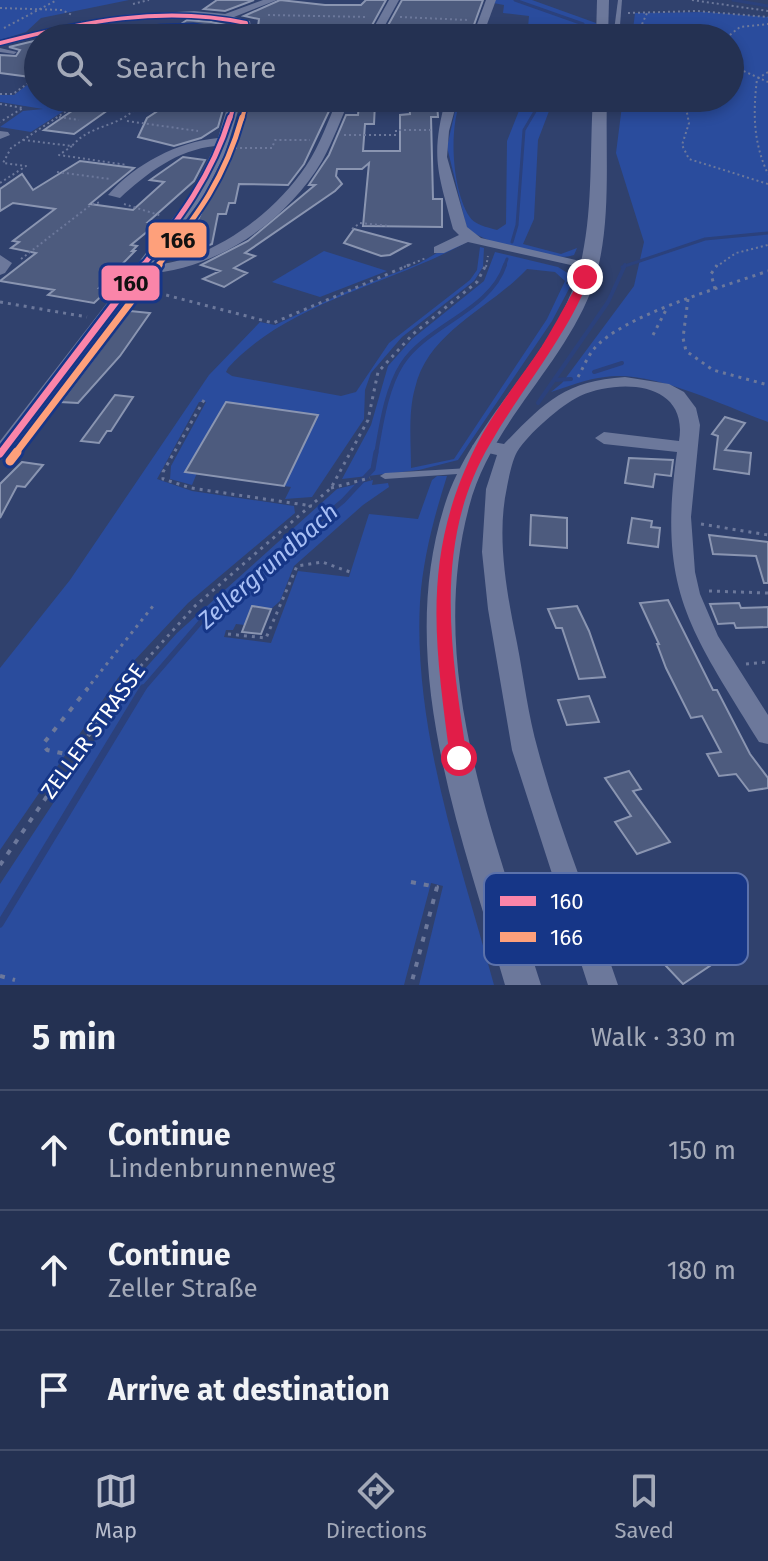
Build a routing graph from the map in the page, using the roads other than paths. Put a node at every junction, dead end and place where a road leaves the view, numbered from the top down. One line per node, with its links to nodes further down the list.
1 (272, 0): 7 (street)
2 (394, 0): 12 (street)
3 (491, 0): 13 (street)
4 (603, 0): 14 (street)
5 (620, 0): 15 (lane)
6 (112, 7): 9 (street)
7 (232, 14): 8 (street); 11 (street)
8 (83, 22): 10 (street)
9 (40, 24)
10 (76, 24)
11 (246, 24)
12 (381, 24)
13 (483, 24)
14 (602, 24)
15 (618, 24)
16 (24, 38): 17 (street)
17 (0, 43)
18 (0, 50): 19 (lane)
19 (14, 52)
20 (231, 112): 24 (street)
21 (338, 112): 29 (street)
22 (448, 112): 26 (street)
23 (599, 112): 28 (street)
24 (219, 143): 25 (street); 29 (street)
25 (115, 195)
26 (466, 237): 27 (street); 28 (street)
27 (439, 250)
28 (588, 267): 34 (street)
29 (142, 270): 33 (street)
30 (604, 438): 31 (street)
31 (688, 448): 32 (street); 36 (street)
32 (508, 451): 34 (street); 38 (street)
33 (0, 454)
34 (476, 459): 35 (lane); 37 (street)
35 (380, 477)
36 (768, 735)
37 (491, 873)
38 (566, 873)
39 (517, 965): 41 (street)
40 (596, 965): 42 (street)
41 (523, 985)
42 (603, 985)

